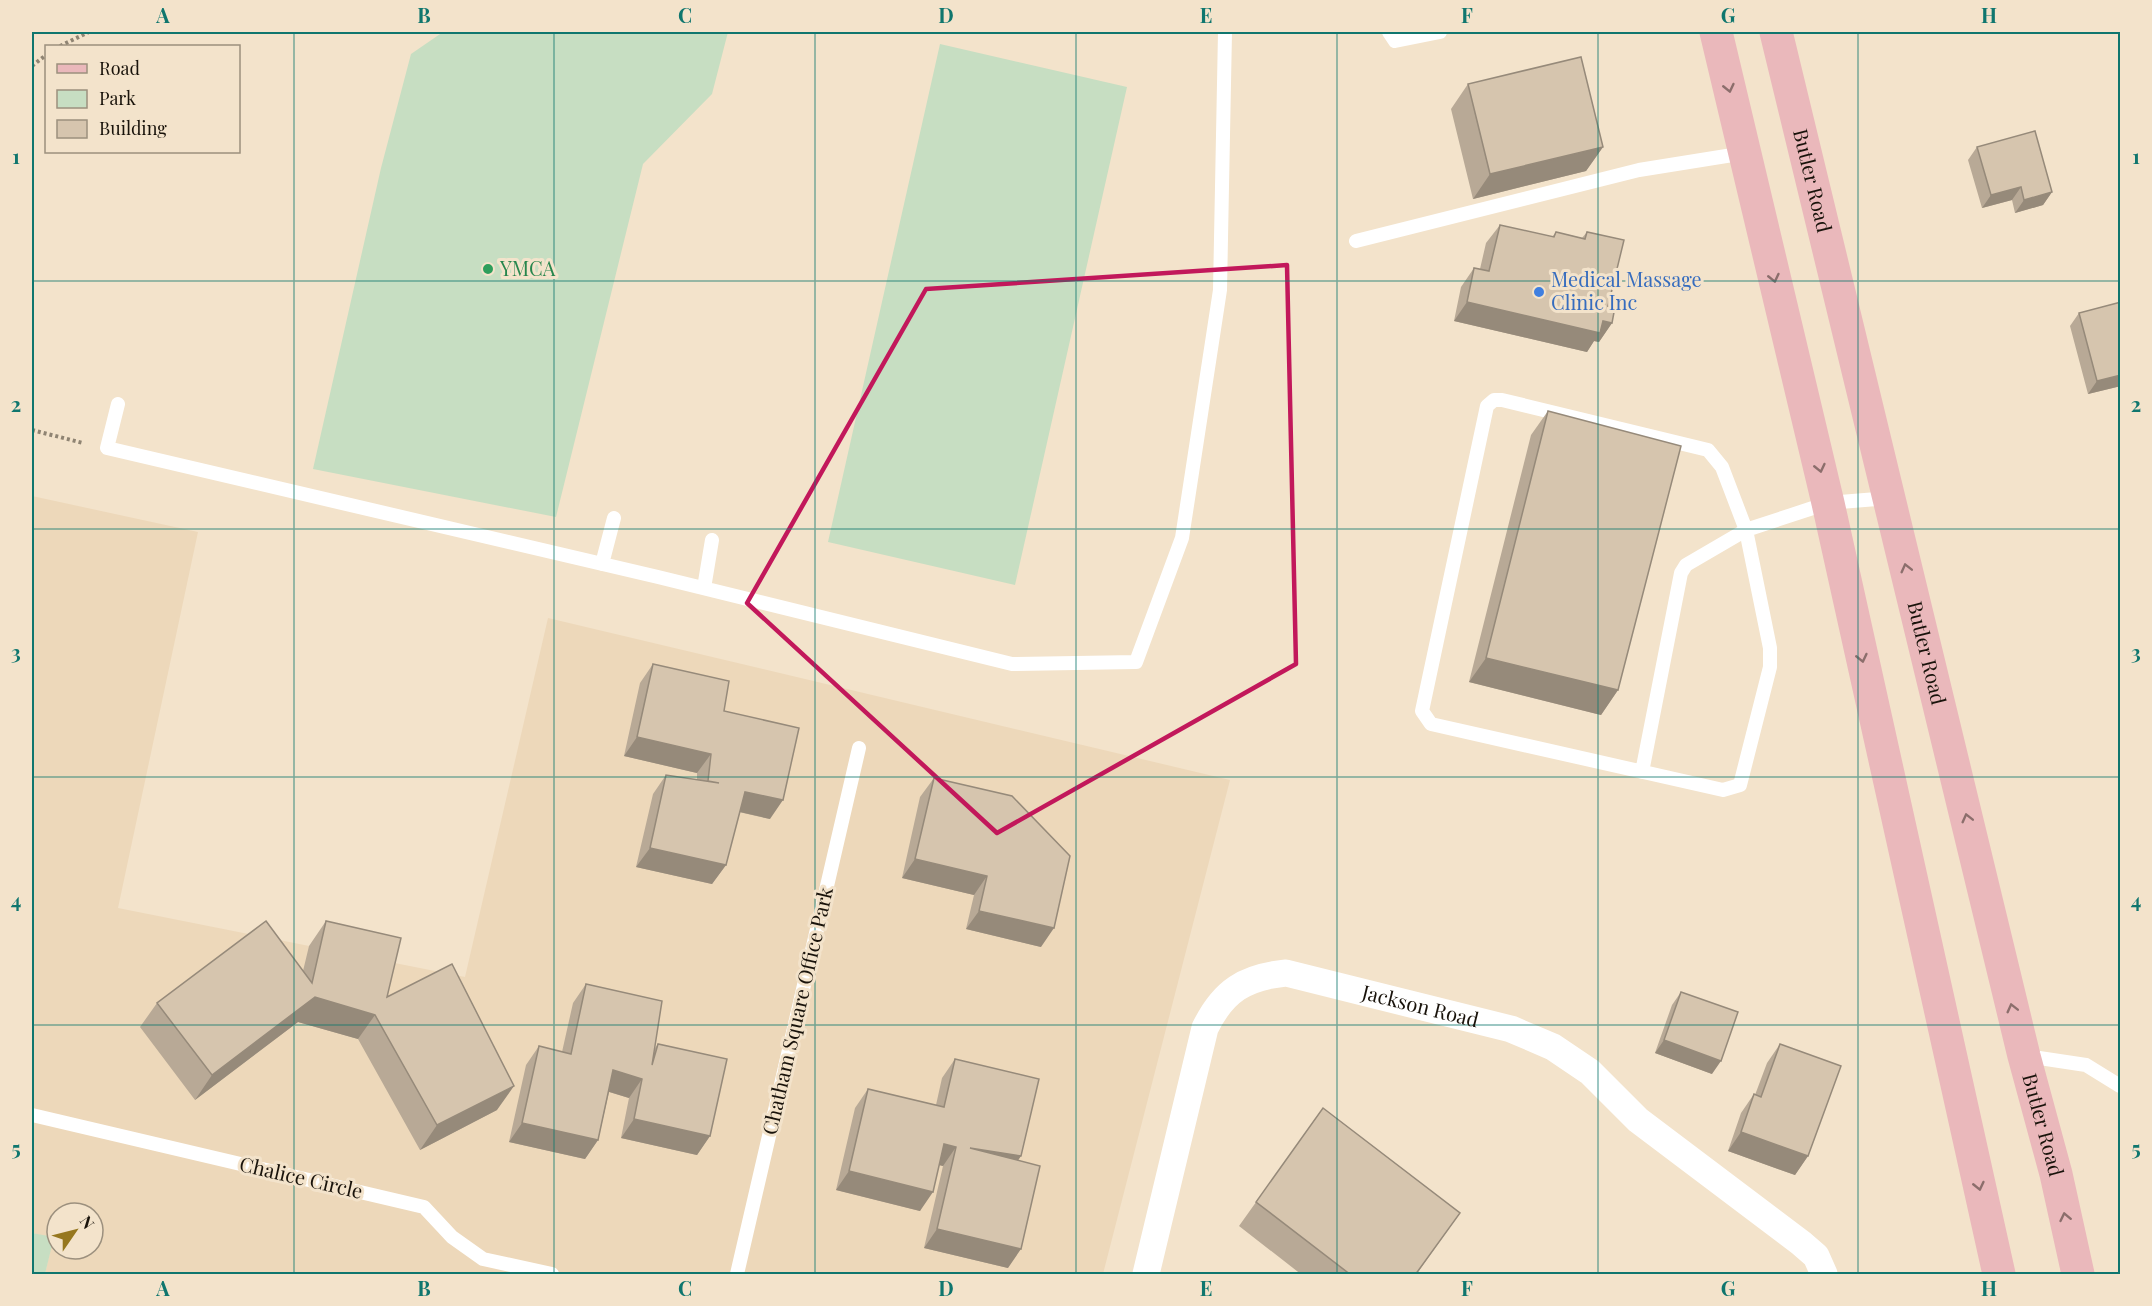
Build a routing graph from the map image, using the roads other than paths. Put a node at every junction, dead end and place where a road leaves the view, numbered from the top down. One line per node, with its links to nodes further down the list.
1 (1225, 32): 15 (lane)
2 (1389, 32): 3 (lane)
3 (1440, 32)
4 (1716, 32): 6 (main road, one-way to 6)
5 (1776, 32): 9 (main road, Butler Road)
6 (1745, 153): 7 (lane); 10 (main road, one-way to 10)
7 (1356, 241)
8 (118, 404): 14 (lane)
9 (1889, 498): 10 (lane); 18 (main road, Butler Road, one-way to 9)
10 (1828, 503): 12 (lane); 25 (main road, one-way to 25)
11 (614, 518): 14 (lane)
12 (1746, 530): 17 (lane); 17 (lane); 17 (lane)
13 (712, 540): 15 (lane)
14 (602, 564): 15 (lane)
15 (704, 588)
16 (859, 748): 22 (lane, Chatham Square Office Park)
17 (1642, 772)
18 (2024, 1056): 19 (lane); 26 (main road, Butler Road, one-way to 18)
19 (2121, 1086)
20 (32, 1115): 21 (lane, Chalice Circle)
21 (552, 1275)
22 (737, 1275)
23 (1146, 1275): 24 (street, Jackson Road)
24 (1824, 1275)
25 (1999, 1275)
26 (2078, 1275)

